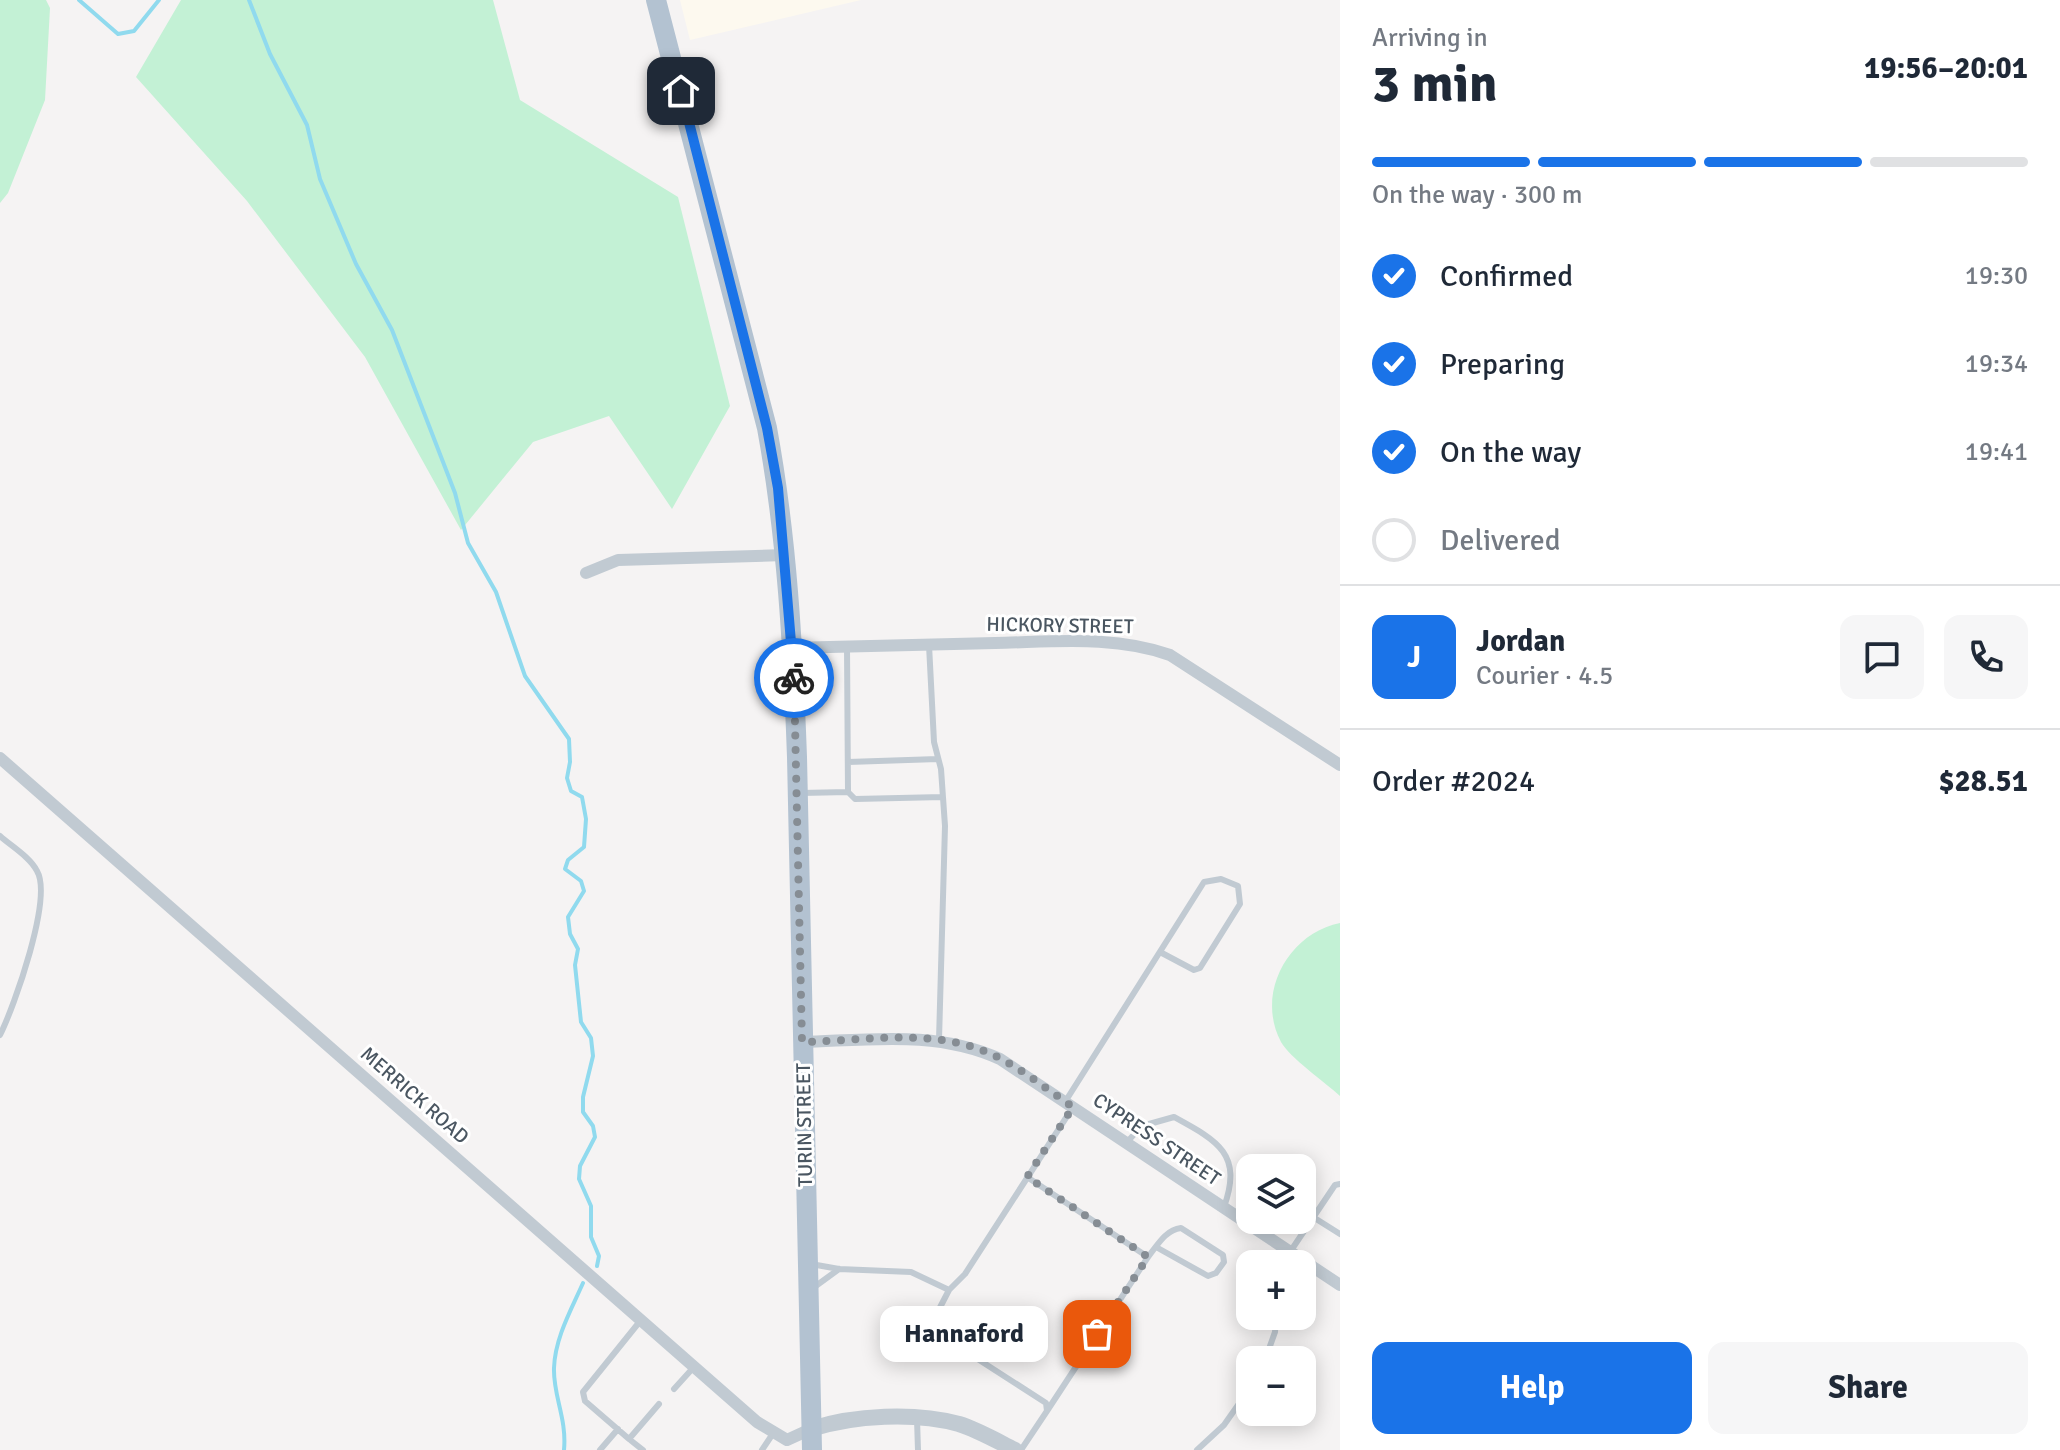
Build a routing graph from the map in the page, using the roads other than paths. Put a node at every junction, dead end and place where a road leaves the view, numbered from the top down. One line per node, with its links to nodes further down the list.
1 (656, 0): 2 (main road, TURIN STREET)
2 (785, 555): 3 (street); 6 (main road, TURIN STREET)
3 (586, 573)
4 (929, 645): 5 (street, HICKORY STREET); 8 (lane); 10 (street, HICKORY STREET)
5 (847, 647): 6 (street, HICKORY STREET); 9 (lane)
6 (793, 648): 12 (main road, TURIN STREET)
7 (0, 758): 36 (street, MERRICK ROAD)
8 (938, 759): 9 (lane); 13 (lane)
9 (848, 762): 11 (lane)
10 (1340, 765)
11 (848, 792): 12 (lane); 13 (lane)
12 (797, 793): 18 (main road, TURIN STREET)
13 (943, 797): 17 (lane)
14 (0, 836): 16 (lane)
15 (1160, 952): 15 (lane); 19 (lane)
16 (0, 1035)
17 (939, 1040): 18 (street, CYPRESS STREET); 19 (street, CYPRESS STREET)
18 (802, 1042): 30 (main road, TURIN STREET)
19 (1069, 1104): 20 (street, CYPRESS STREET); 21 (lane)
20 (1127, 1143): 23 (street, CYPRESS STREET); 23 (lane)
21 (1027, 1177): 29 (lane); 34 (lane)
22 (1340, 1184): 24 (lane)
23 (1224, 1207): 28 (street, CYPRESS STREET)
24 (1316, 1213)
25 (1316, 1219): 26 (lane)
26 (1340, 1234)
27 (1156, 1247): 27 (lane); 29 (lane)
28 (1285, 1250)
29 (1148, 1257): 41 (lane)
30 (807, 1262): 31 (lane); 35 (main road, TURIN STREET)
31 (839, 1269): 34 (lane); 35 (lane)
32 (1316, 1270): 33 (street, CYPRESS STREET)
33 (1340, 1285)
34 (949, 1290): 41 (lane)
35 (808, 1294): 46 (main road, TURIN STREET)
36 (641, 1320): 37 (street, MERRICK ROAD); 43 (lane)
37 (694, 1367): 38 (lane); 44 (street, MERRICK ROAD)
38 (674, 1389)
39 (659, 1404): 45 (lane)
40 (1236, 1408): 52 (lane)
41 (1047, 1411): 51 (lane)
42 (917, 1419): 46 (street); 50 (lane); 51 (street)
43 (618, 1429): 45 (lane); 47 (lane)
44 (774, 1432): 46 (street); 49 (lane)
45 (629, 1439): 48 (lane)
46 (812, 1440)
47 (600, 1450)
48 (643, 1450)
49 (762, 1450)
50 (918, 1450)
51 (1018, 1450)
52 (1197, 1450)

